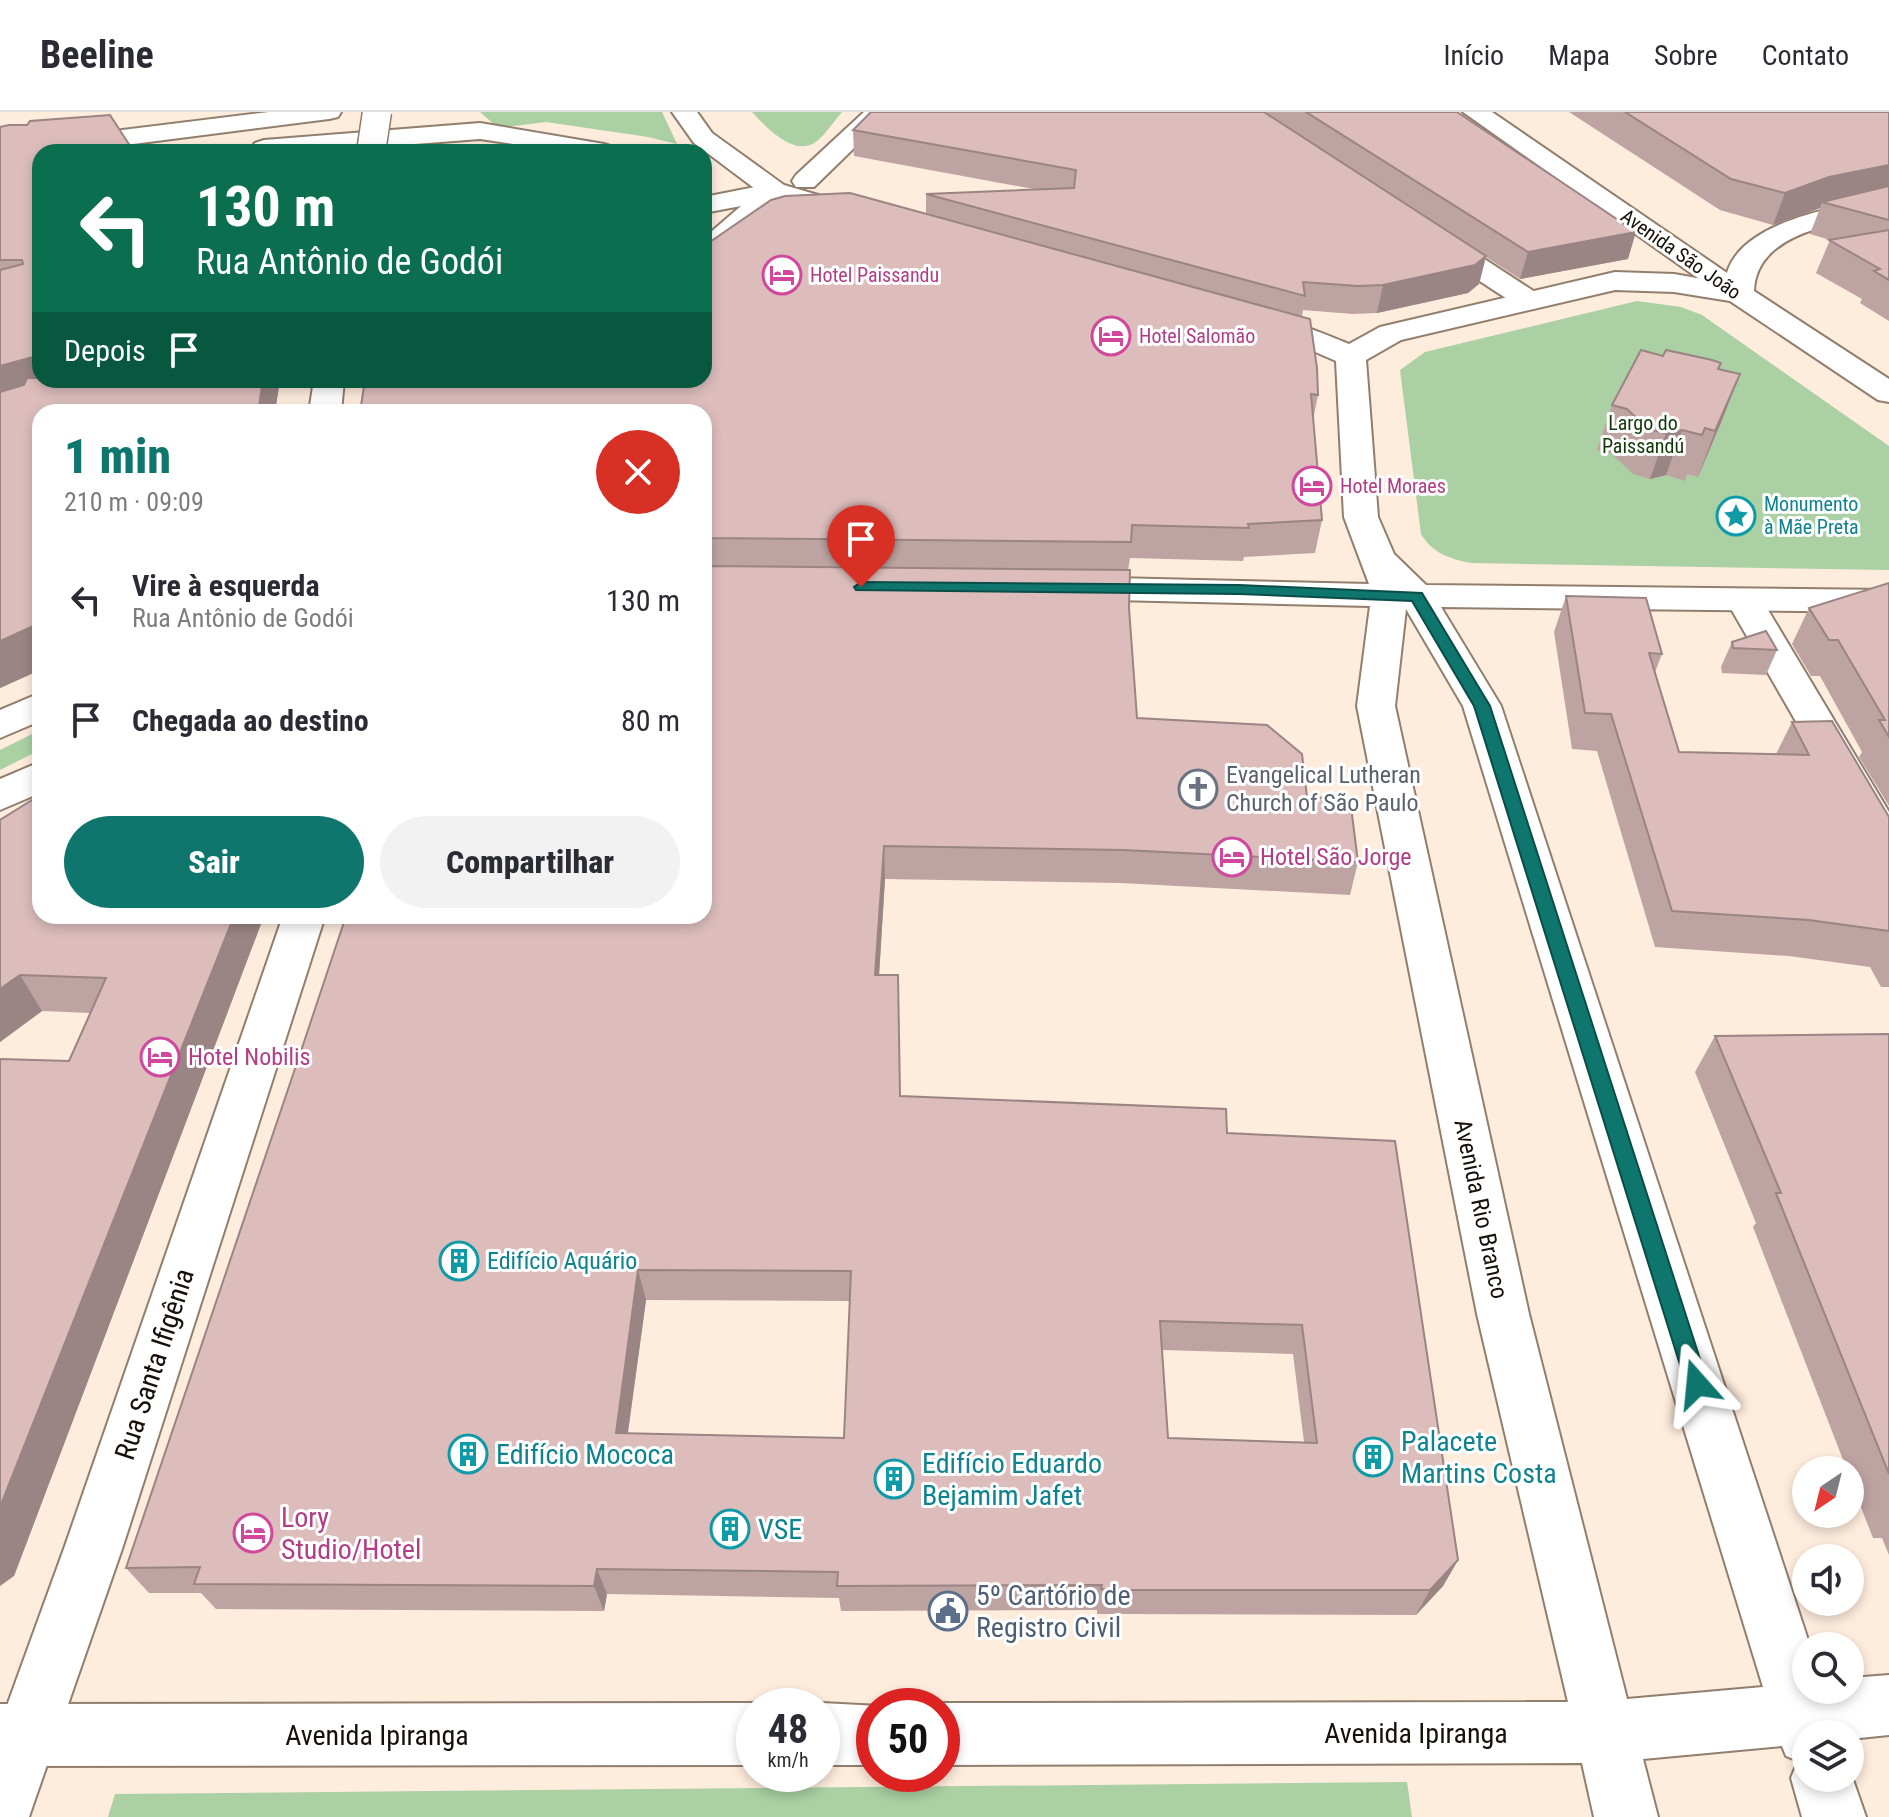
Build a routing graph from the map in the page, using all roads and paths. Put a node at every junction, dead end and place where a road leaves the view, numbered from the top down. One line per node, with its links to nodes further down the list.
1 (164, 112): 8 (main road)
2 (329, 112): 7 (main road)
3 (377, 112): 12 (main road, bridge)
4 (684, 112): 14 (main road)
5 (879, 112): 18 (main road)
6 (1475, 112): 26 (main road, Avenida São João)
7 (278, 119): 9 (main road); 10 (main road)
8 (0, 138)
9 (74, 144)
10 (267, 144)
11 (332, 144): 13 (main road)
12 (372, 144)
13 (564, 144)
14 (711, 144)
15 (712, 145): 20 (main road)
16 (0, 147): 17 (main road)
17 (32, 149)
18 (805, 181)
19 (712, 183): 20 (main road)
20 (775, 191): 21 (main road); 23 (main road); 25 (main road)
21 (712, 203)
22 (1889, 204): 26 (main road)
23 (870, 219)
24 (1409, 222): 27 (main road)
25 (712, 239)
26 (1739, 294): 27 (main road); 30 (main road, Avenida São João)
27 (1528, 300): 29 (main road)
28 (1233, 317): 29 (main road)
29 (1351, 356): 32 (main road)
30 (1889, 393)
31 (1035, 588): 32 (main road)
32 (1403, 596): 33 (main road); 42 (main road); 45 (main road, Avenida Rio Branco)
33 (1744, 600): 34 (main road); 39 (main road)
34 (1889, 601)
35 (32, 710): 36 (main road)
36 (0, 725)
37 (32, 780): 38 (main road)
38 (0, 796)
39 (1889, 847)
40 (301, 924): 48 (main road, Rua Santa Ifigênia)
41 (1889, 1705): 43 (main road, Avenida Ipiranga)
42 (1804, 1720)
43 (1823, 1720)
44 (1792, 1725): 45 (main road, Avenida Ipiranga)
45 (1605, 1732): 47 (main road, Avenida Ipiranga); 51 (main road, Avenida Rio Branco)
46 (736, 1734): 48 (main road, Avenida Ipiranga)
47 (960, 1734)
48 (14, 1735): 50 (main road, Rua Santa Ifigênia)
49 (1826, 1792): 52 (main road)
50 (0, 1811)
51 (1626, 1817)
52 (1834, 1817)

